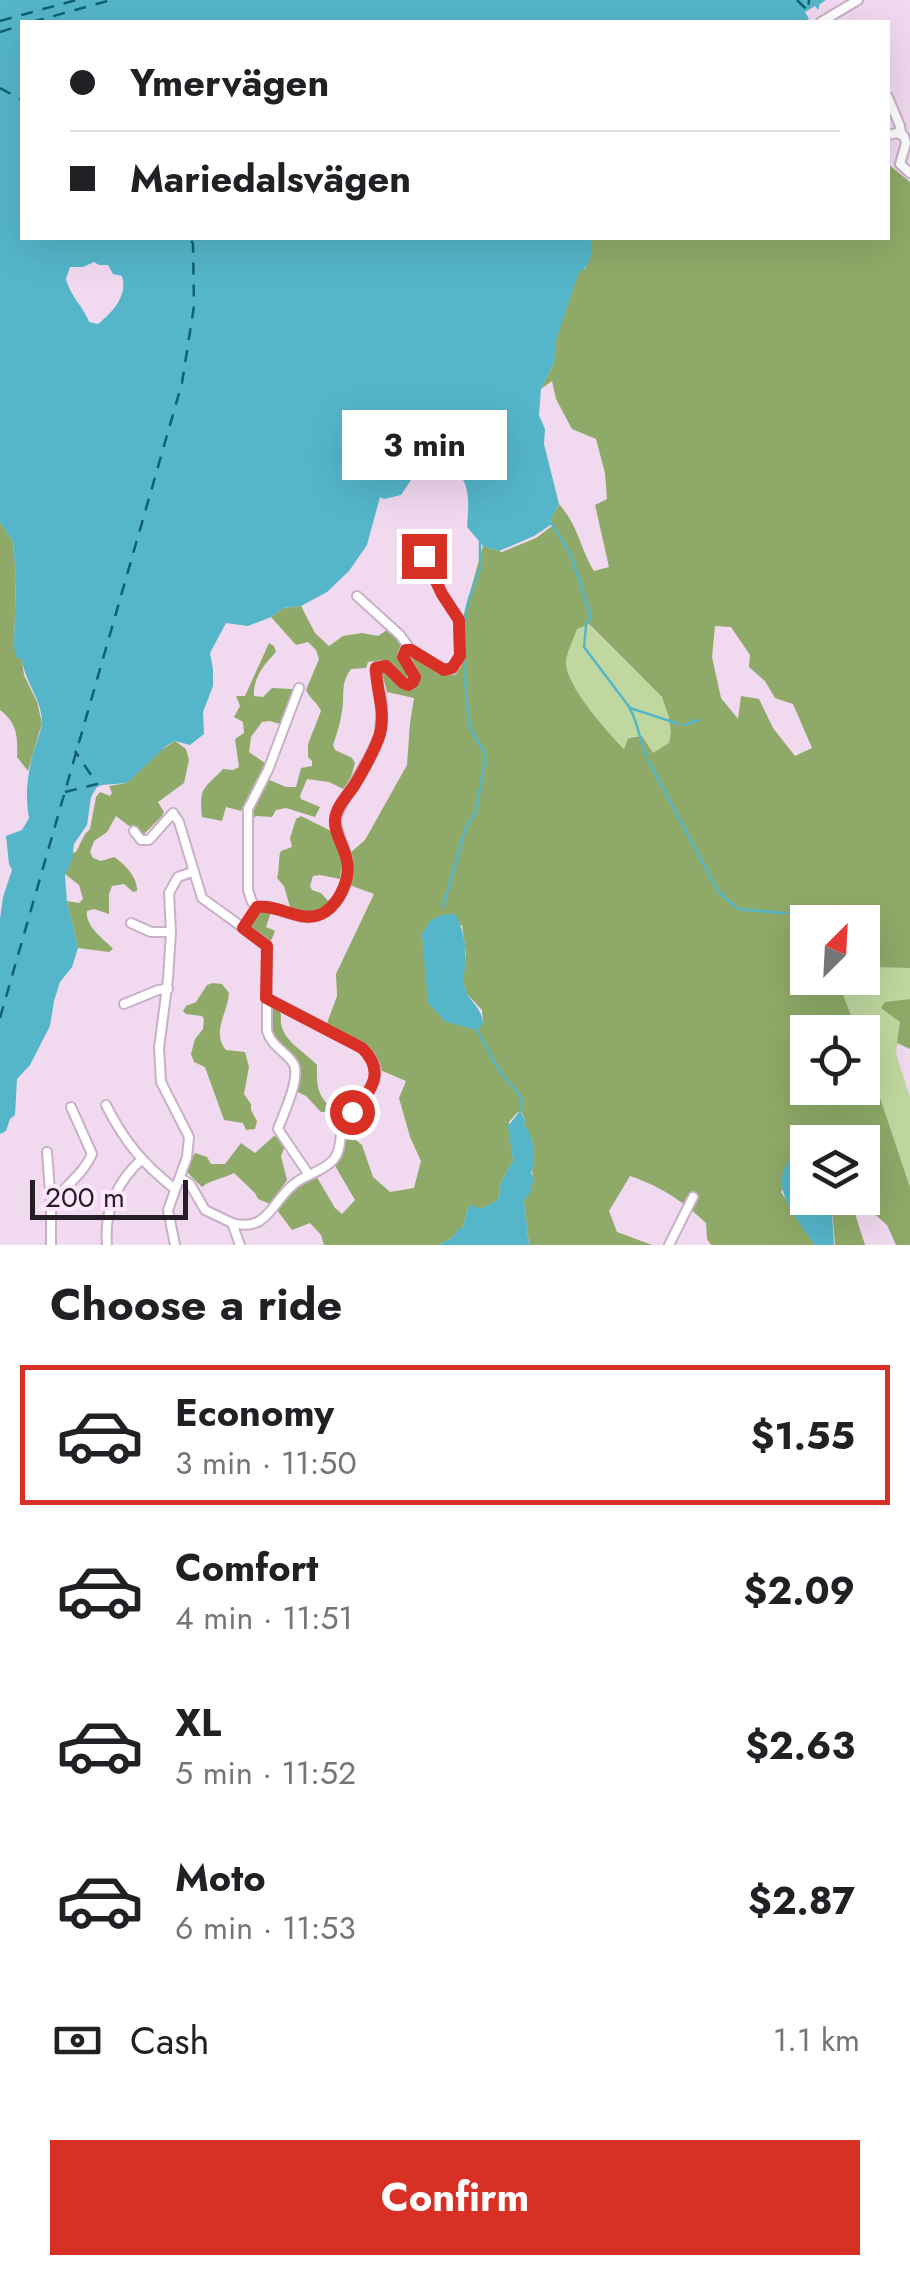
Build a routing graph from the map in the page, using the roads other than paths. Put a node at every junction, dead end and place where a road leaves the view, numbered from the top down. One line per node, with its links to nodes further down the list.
1 (858, 0): 2 (street)
2 (824, 20)
3 (890, 102): 4 (street)
4 (901, 134): 5 (street); 6 (street)
5 (890, 136)
6 (910, 174)
7 (424, 556): 9 (street)
8 (356, 596): 9 (street)
9 (410, 650): 13 (street)
10 (300, 688): 13 (street)
11 (134, 831): 12 (street)
12 (192, 872): 15 (street); 16 (street)
13 (257, 907): 15 (street)
14 (132, 923): 16 (street)
15 (243, 928): 18 (street)
16 (171, 932): 17 (street)
17 (168, 989): 19 (street); 25 (street)
18 (266, 998): 24 (street); 24 (street)
19 (124, 1004)
20 (106, 1106): 23 (street)
21 (71, 1107): 27 (street)
22 (47, 1152): 27 (street)
23 (141, 1160): 25 (street); 30 (street)
24 (309, 1174): 28 (street)
25 (177, 1185): 28 (street); 31 (street)
26 (693, 1197): 33 (street)
27 (51, 1205): 29 (street)
28 (232, 1223): 32 (street)
29 (51, 1245)
30 (107, 1245)
31 (175, 1245)
32 (240, 1245)
33 (669, 1245)

